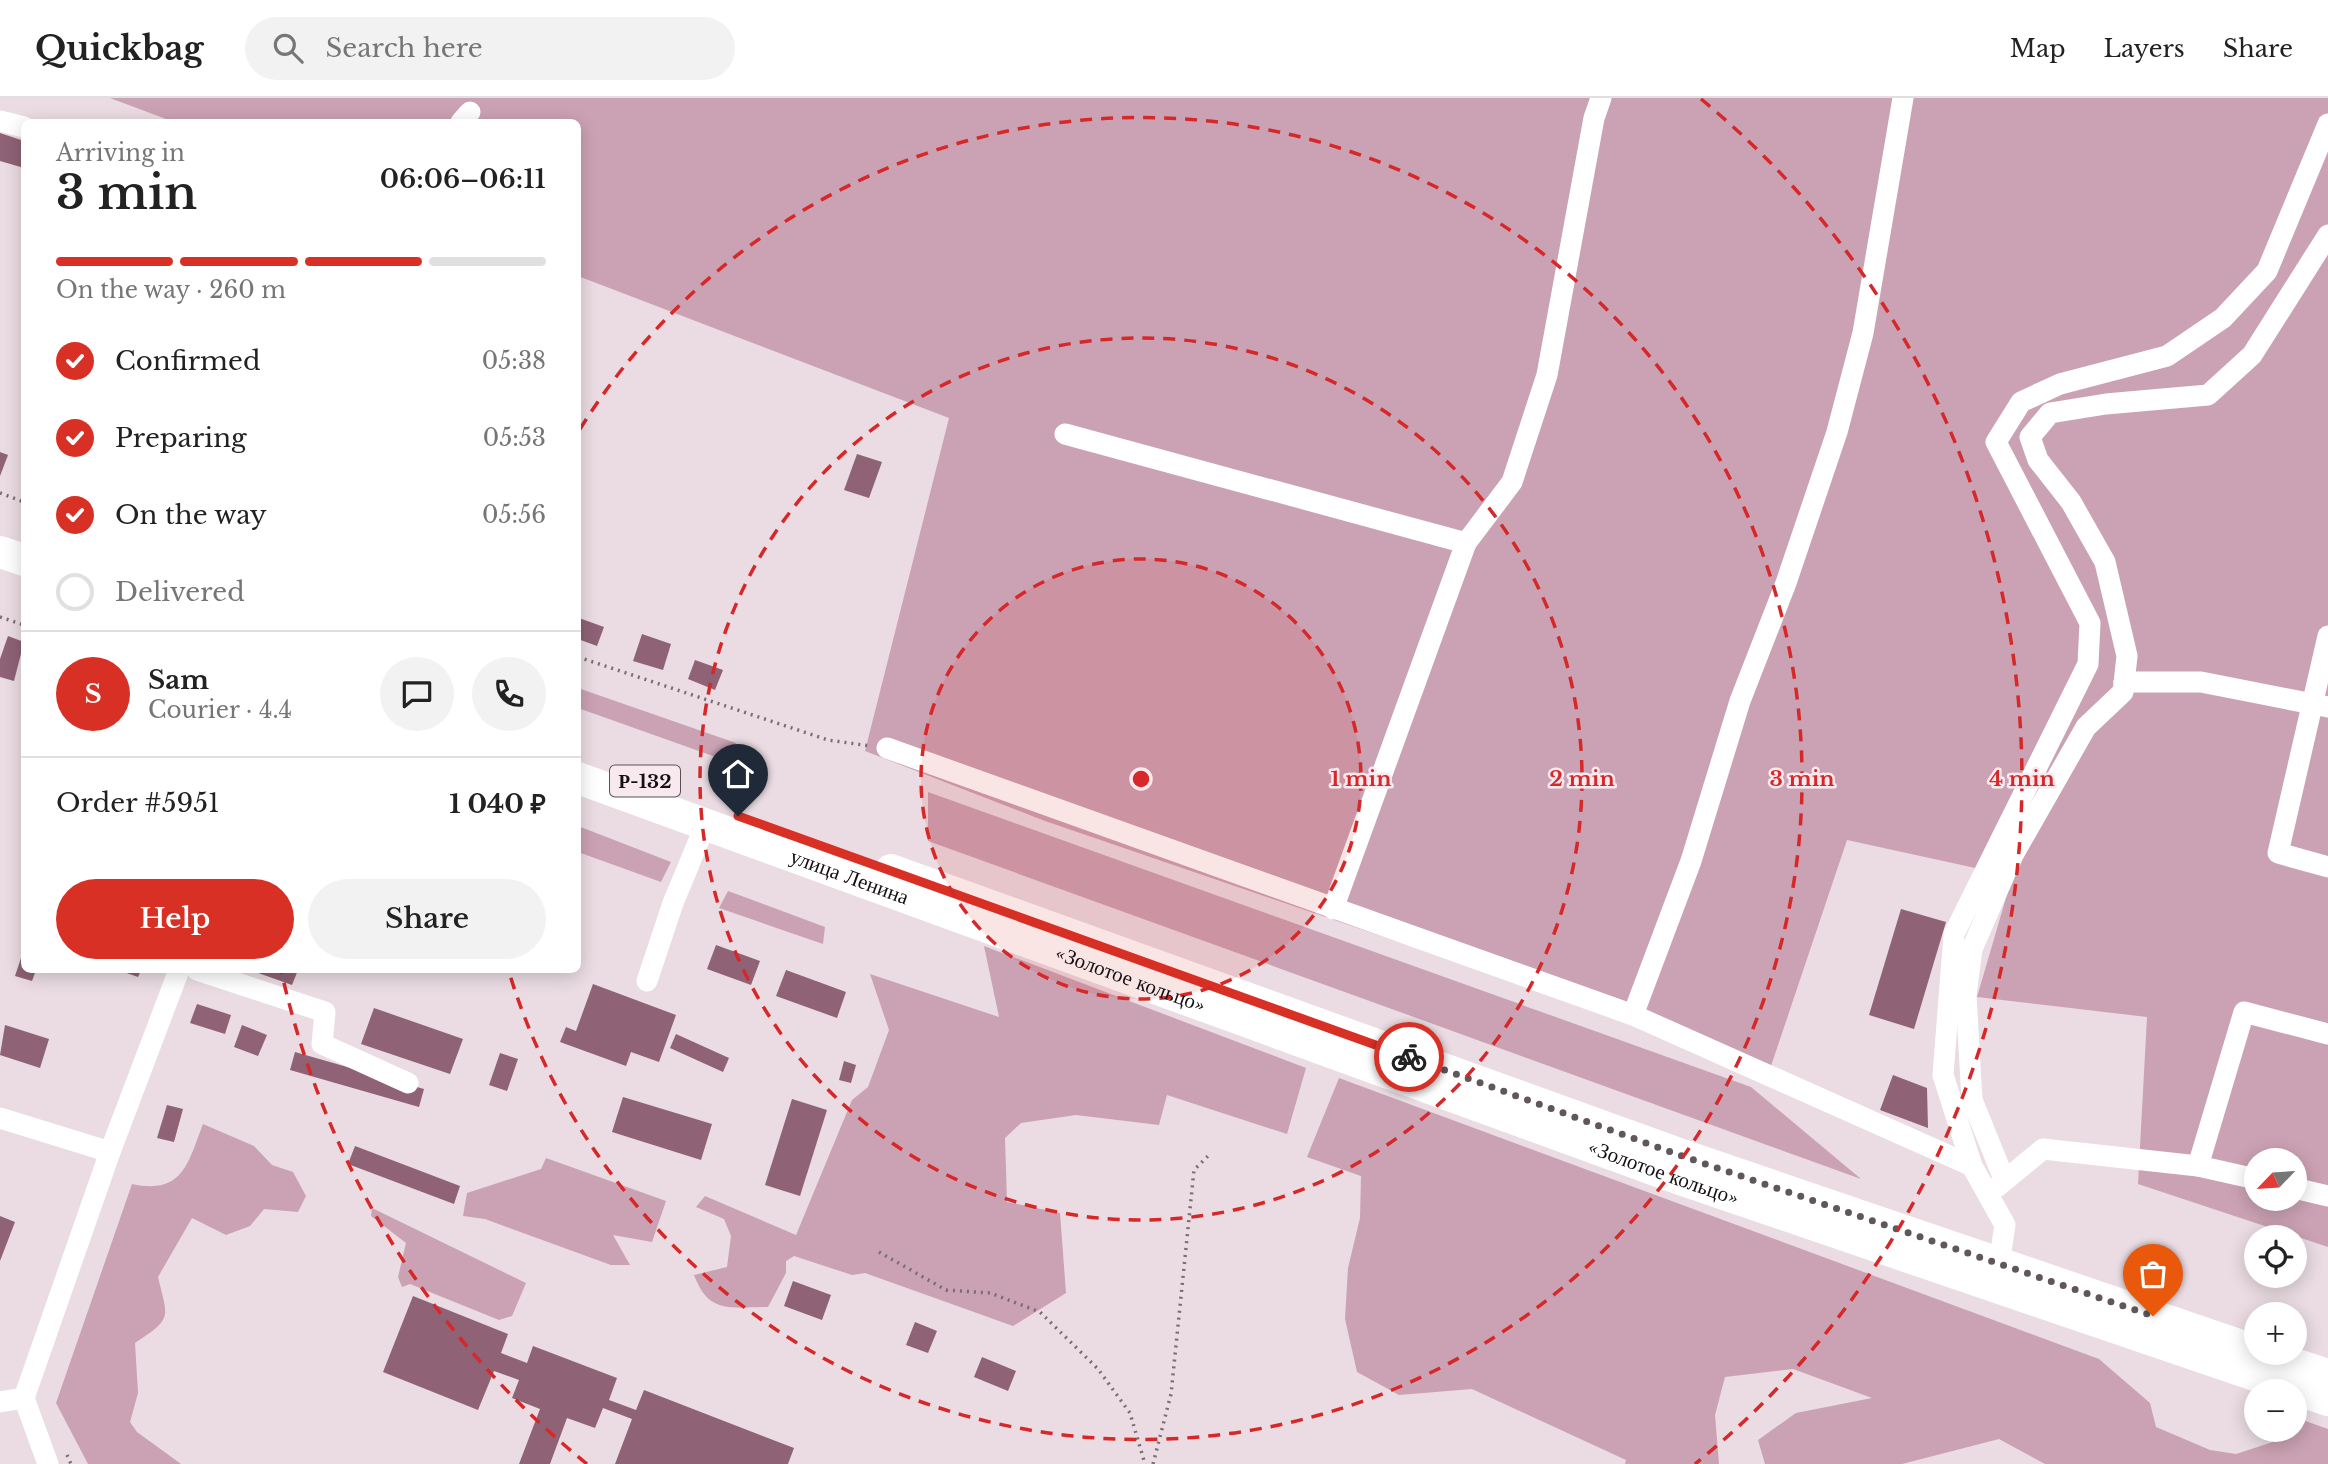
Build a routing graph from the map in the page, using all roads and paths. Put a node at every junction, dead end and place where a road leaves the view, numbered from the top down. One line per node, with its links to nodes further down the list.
1 (1601, 98): 10 (street)
2 (1903, 98): 29 (street)
3 (0, 121): 5 (street)
4 (2328, 124): 35 (street)
5 (21, 126)
6 (2328, 234): 17 (street)
7 (1065, 433): 10 (street)
8 (0, 493): 9 (path)
9 (21, 501)
10 (1466, 543): 24 (street)
11 (0, 552): 12 (highway)
12 (21, 559)
13 (0, 617): 14 (path)
14 (21, 624)
15 (2328, 636): 18 (street)
16 (581, 658): 19 (path)
17 (2124, 682): 18 (street); 38 (street)
18 (2320, 706): 23 (street)
19 (887, 748): 24 (street)
20 (581, 757): 25 (highway, улица Ленина / Р-132)
21 (581, 779): 22 (highway, улица Ленина / Р-132)
22 (705, 826): 25 (highway, улица Ленина / Р-132); 28 (street)
23 (2328, 867)
24 (1333, 909): 29 (street)
25 (1007, 924): 43 (highway, «Золотое кольцо» / Р-132); 48 (highway, «Золотое кольцо» / Р-132)
26 (178, 973): 33 (street)
27 (206, 973): 31 (street)
28 (647, 981)
29 (1633, 1015): 35 (street)
30 (2328, 1034): 36 (street)
31 (408, 1083)
32 (0, 1118): 33 (street)
33 (110, 1152): 47 (street)
34 (1209, 1155): 53 (path)
35 (1972, 1166): 41 (street)
36 (2198, 1166): 37 (street); 38 (street)
37 (2244, 1176)
38 (2004, 1179): 41 (street)
39 (2307, 1191): 40 (street)
40 (2328, 1196)
41 (1989, 1197): 43 (street)
42 (878, 1252): 52 (path)
43 (1999, 1263): 44 (highway, «Золотое кольцо» / Р-132)
44 (2244, 1347)
45 (2296, 1365): 46 (highway)
46 (2328, 1376)
47 (24, 1398): 49 (street); 50 (street)
48 (2328, 1400)
49 (0, 1402)
50 (57, 1458): 51 (path)
51 (71, 1464)
52 (1145, 1464)
53 (1153, 1464)

